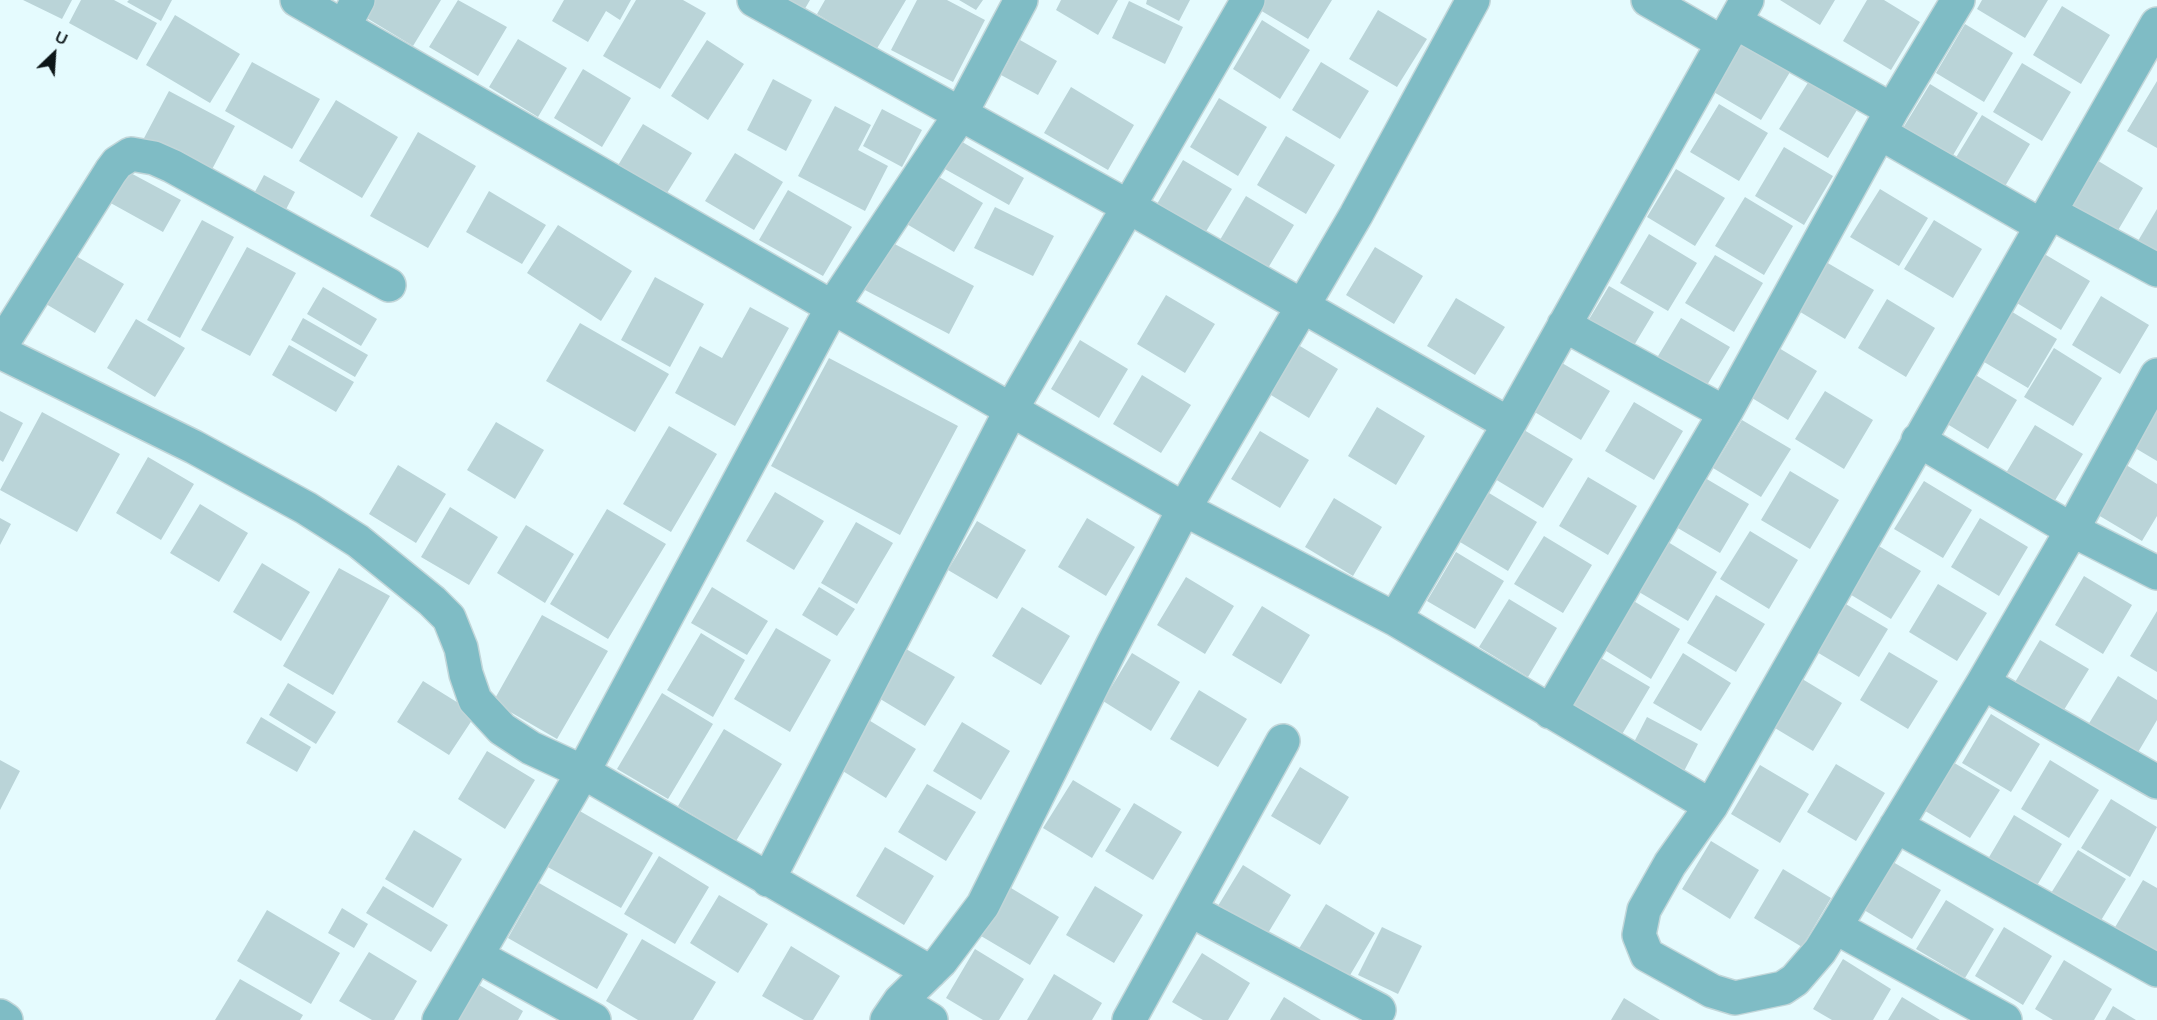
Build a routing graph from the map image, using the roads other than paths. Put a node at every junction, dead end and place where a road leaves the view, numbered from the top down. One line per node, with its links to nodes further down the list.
1 (297, 0): 8 (street)
2 (754, 0): 11 (street)
3 (1021, 0): 11 (street)
4 (1248, 0): 13 (street)
5 (1473, 0): 18 (street)
6 (1648, 0): 9 (street)
7 (1958, 0): 12 (street)
8 (351, 13): 17 (street)
9 (1735, 22): 12 (street); 19 (street)
10 (2157, 24): 14 (street)
11 (960, 115): 13 (street); 17 (street)
12 (1886, 121): 14 (street); 23 (street)
13 (1129, 207): 18 (street); 22 (street)
14 (2046, 220): 15 (street); 25 (street)
15 (2157, 270)
16 (389, 285): 20 (street)
17 (833, 306): 22 (street); 33 (street)
18 (1303, 306): 24 (street); 26 (street)
19 (1564, 325): 23 (street); 24 (street)
20 (0, 350): 33 (street)
21 (2157, 375): 27 (street)
22 (1012, 408): 26 (street); 37 (street)
23 (1725, 413): 31 (street)
24 (1509, 424): 29 (street)
25 (1918, 440): 27 (street); 35 (street)
26 (1184, 509): 29 (street); 42 (street)
27 (2072, 530): 28 (street); 30 (street)
28 (2157, 573)
29 (1395, 619): 31 (street)
30 (1983, 683): 34 (street); 36 (street)
31 (1550, 712): 35 (street)
32 (1283, 741): 38 (street)
33 (583, 772): 37 (street); 40 (street)
34 (2157, 782)
35 (1711, 806): 43 (street)
36 (1896, 826): 39 (street); 41 (street)
37 (768, 880): 42 (street)
38 (1190, 910): 44 (street); 51 (street)
39 (1835, 927): 43 (street); 52 (street)
40 (477, 956): 48 (street); 49 (street)
41 (2157, 970)
42 (930, 972): 45 (street)
43 (1729, 1009)
44 (1379, 1010)
45 (894, 1011): 50 (street)
46 (0, 1016): 47 (street)
47 (6, 1020)
48 (439, 1020)
49 (594, 1020)
50 (931, 1020)
51 (1129, 1020)
52 (2005, 1020)

